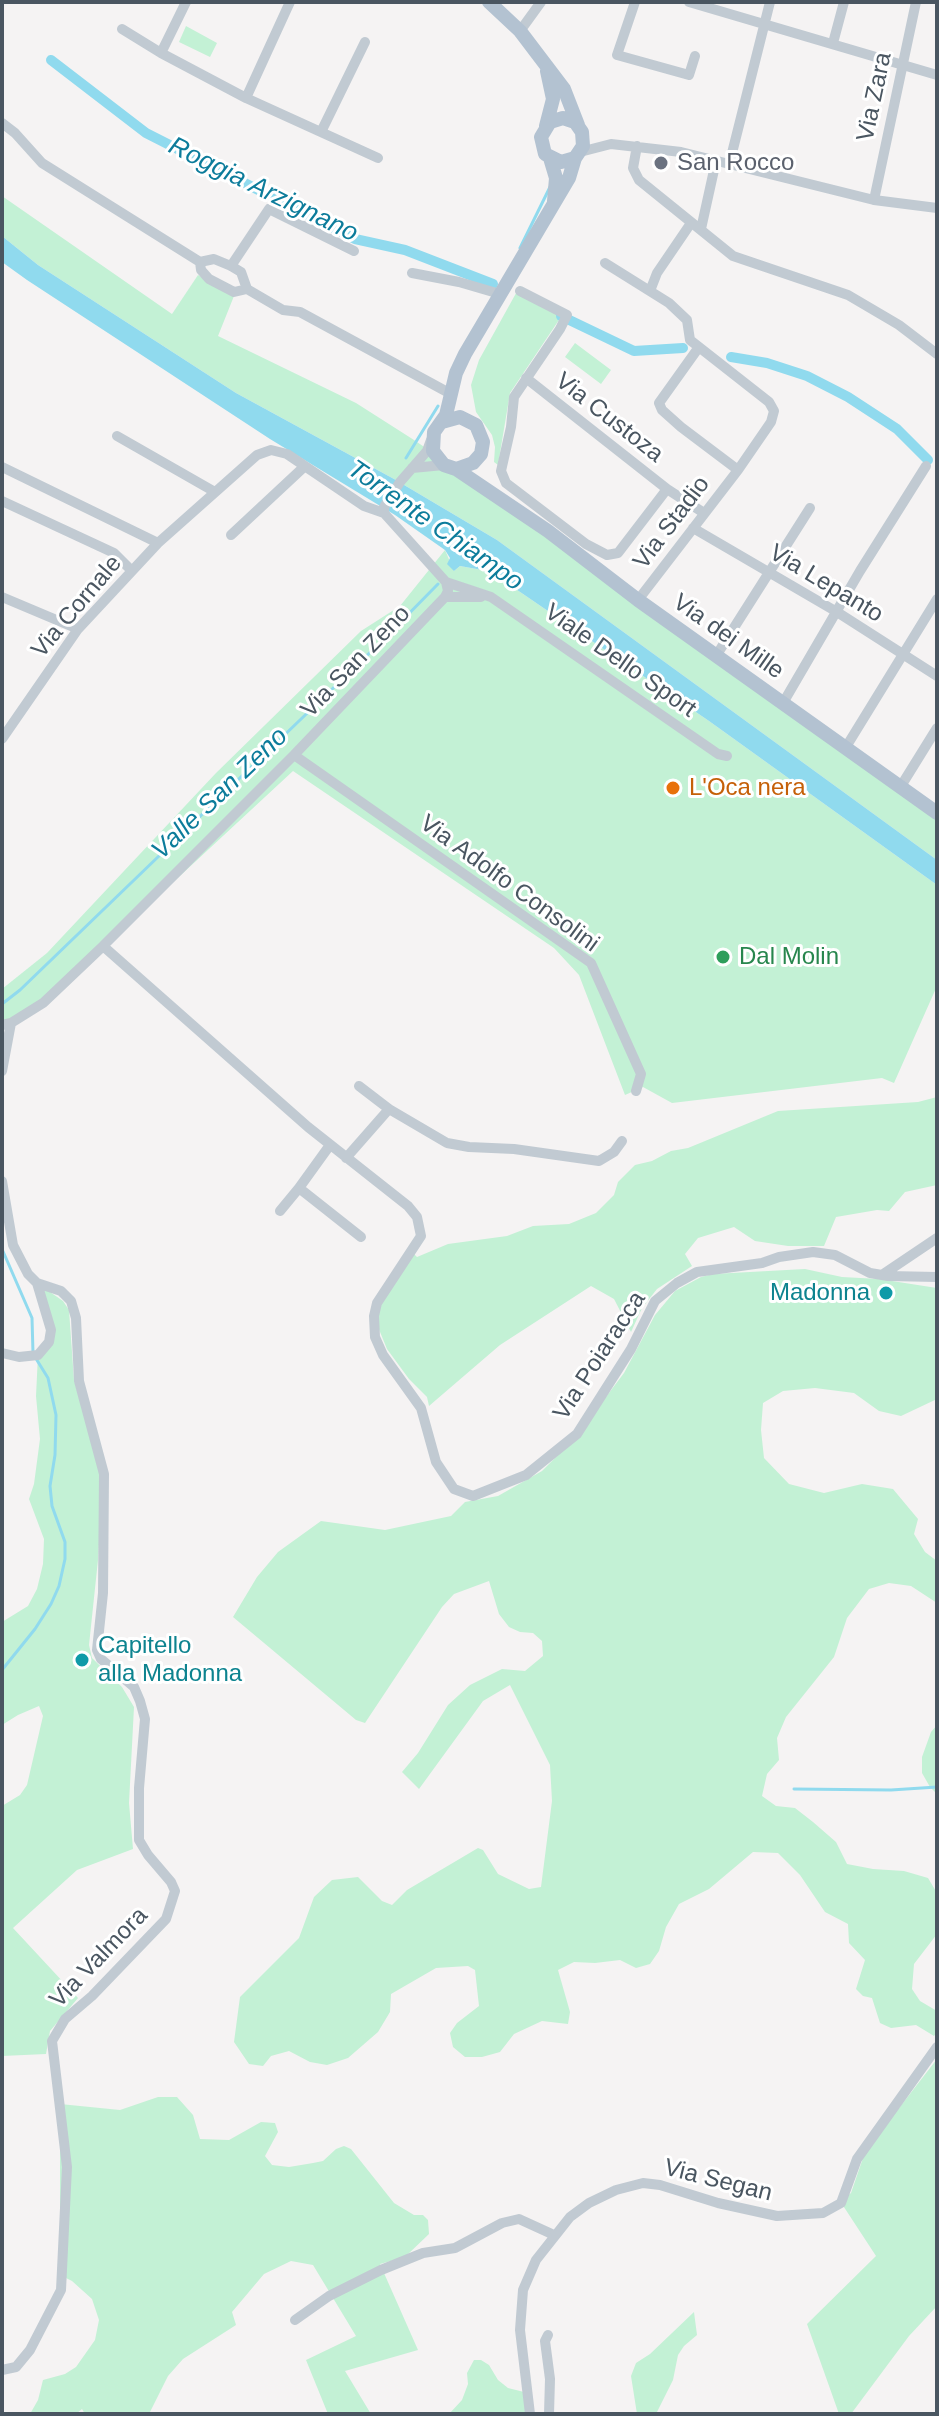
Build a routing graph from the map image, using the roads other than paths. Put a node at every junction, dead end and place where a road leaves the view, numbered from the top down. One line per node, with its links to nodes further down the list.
1 (186, 2): 15 (street)
2 (290, 2): 20 (street)
3 (489, 2): 12 (main road)
4 (541, 2): 12 (street)
5 (635, 2): 16 (street)
6 (770, 2): 10 (street)
7 (844, 2): 14 (street)
8 (916, 2): 17 (street, Via Zara)
9 (696, 3): 10 (street)
10 (763, 23): 14 (street); 31 (street)
11 (122, 29): 15 (street)
12 (520, 31): 18 (main road)
13 (365, 42): 24 (street)
14 (833, 43): 17 (street)
15 (161, 53): 20 (street)
16 (695, 56)
17 (903, 64): 19 (street); 32 (street, Via Zara)
18 (546, 67): 22 (main road); 23 (main road)
19 (937, 75)
20 (246, 98): 24 (street)
21 (2, 123): 37 (street)
22 (546, 126): 23 (main road); 29 (main road)
23 (580, 128): 25 (street); 27 (main road)
24 (321, 132): 28 (street)
25 (618, 144): 26 (street); 27 (street)
26 (637, 146): 30 (street); 35 (street)
27 (578, 155): 29 (main road); 33 (main road)
28 (378, 158)
29 (550, 158): 33 (main road)
30 (716, 161): 31 (street); 35 (street)
31 (729, 165): 32 (street)
32 (874, 200): 34 (street)
33 (553, 205): 44 (main road)
34 (937, 208)
35 (696, 226): 43 (street); 46 (street)
36 (354, 251): 39 (street)
37 (200, 262): 39 (street); 41 (street)
38 (605, 263): 43 (street, Via Stadio)
39 (231, 266): 41 (street)
40 (412, 273): 44 (street)
41 (247, 289): 49 (street)
42 (520, 291): 47 (street, Via Custoza)
43 (650, 291): 45 (street, Via Stadio)
44 (500, 294): 48 (main road)
45 (699, 347): 60 (street, Via Stadio); 60 (street, Via Stadio)
46 (937, 354)
47 (526, 378): 61 (street, Via Custoza); 61 (street, Via Custoza)
48 (455, 379): 49 (main road); 50 (main road)
49 (451, 394): 51 (main road)
50 (471, 421): 51 (main road); 54 (main road)
51 (442, 422): 53 (main road)
52 (117, 436): 62 (street)
53 (432, 438): 58 (main road); 59 (street)
54 (483, 448): 58 (main road); 63 (main road)
55 (305, 466): 62 (street, Via Cornale); 66 (street); 69 (street)
56 (926, 466): 79 (street)
57 (2, 467): 70 (street)
58 (450, 467): 59 (street); 63 (main road, Via dei Mille)
59 (410, 469): 66 (street)
60 (738, 470): 67 (street, Via Stadio)
61 (667, 489): 67 (street, Via Custoza)
62 (215, 492): 70 (street, Via Cornale)
63 (495, 494): 78 (main road, Via dei Mille)
64 (2, 501): 71 (street)
65 (810, 508): 72 (street)
66 (384, 510): 73 (street)
67 (704, 513): 68 (street, Via Stadio)
68 (693, 528): 72 (street, Via Lepanto); 78 (street, Via Stadio)
69 (231, 535)
70 (158, 543): 71 (street, Via Cornale)
71 (132, 571): 80 (street, Via Cornale)
72 (769, 572): 79 (street, Via Lepanto); 82 (street)
73 (446, 582): 75 (street); 76 (street, Viale Dello Sport)
74 (2, 597): 80 (street)
75 (445, 597): 76 (street); 88 (street, Via San Zeno)
76 (491, 597): 89 (street, Viale Dello Sport)
77 (937, 599): 81 (street)
78 (638, 600): 82 (main road, Via dei Mille)
79 (837, 612): 81 (street, Via Lepanto); 84 (street)
80 (78, 629): 86 (street, Via Cornale)
81 (903, 655): 83 (street, Via Lepanto); 87 (street)
82 (716, 656): 84 (main road, Via dei Mille)
83 (937, 676)
84 (783, 703): 87 (main road, Via dei Mille)
85 (937, 728): 90 (street)
86 (2, 739)
87 (846, 747): 90 (main road, Via dei Mille)
88 (294, 755): 92 (street, Via San Zeno); 96 (street, Via Adolfo Consolini)
89 (727, 756)
90 (901, 786): 91 (main road, Via dei Mille)
91 (937, 813)
92 (103, 946): 93 (street, Via San Zeno); 99 (street, Via Poiaracca)
93 (6, 1024): 94 (street)
94 (2, 1071)
95 (359, 1086): 97 (street)
96 (636, 1091)
97 (389, 1109): 98 (street); 100 (street)
98 (622, 1141)
99 (330, 1145): 100 (street, Via Poiaracca); 102 (street)
100 (346, 1158): 106 (street, Via Poiaracca)
101 (2, 1181): 108 (street, Via Valmora)
102 (299, 1188): 103 (street); 104 (street)
103 (280, 1211)
104 (361, 1237)
105 (937, 1238): 106 (street)
106 (882, 1275): 107 (street, Via Poiaracca)
107 (937, 1277)
108 (37, 1283): 109 (street); 114 (street, Via Valmora)
109 (2, 1353)
110 (937, 2047): 111 (street, Via Segan)
111 (554, 2235): 112 (street); 115 (street, Via Segan)
112 (295, 2320)
113 (548, 2335): 116 (street)
114 (2, 2370)
115 (530, 2414)
116 (549, 2414)

